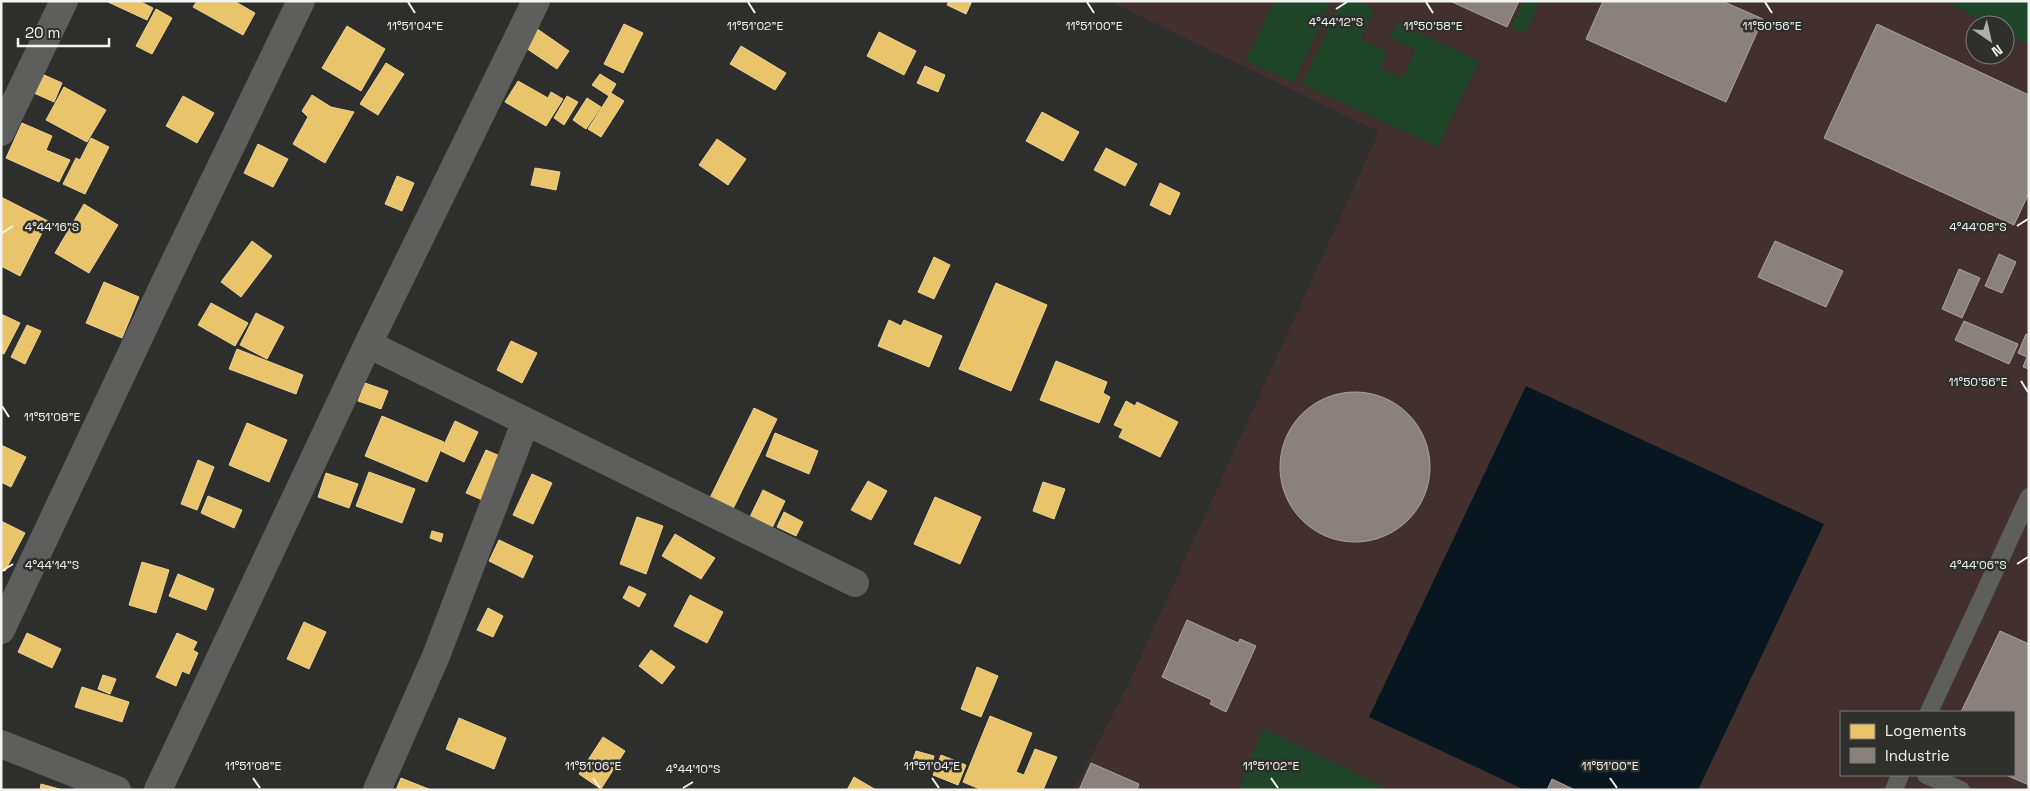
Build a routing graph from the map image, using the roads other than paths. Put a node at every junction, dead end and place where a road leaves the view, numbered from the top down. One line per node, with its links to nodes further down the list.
1 (64, 1): 4 (street)
2 (301, 1): 9 (street)
3 (536, 1): 5 (street)
4 (1, 132)
5 (368, 344): 6 (street); 15 (street)
6 (525, 423): 8 (street); 16 (street)
7 (2029, 497): 10 (lane)
8 (855, 583)
9 (1, 630)
10 (1929, 711)
11 (1, 744): 14 (street)
12 (1900, 776): 17 (lane)
13 (1928, 776): 18 (lane)
14 (117, 790)
15 (158, 790)
16 (377, 790)
17 (1894, 790)
18 (1961, 790)

